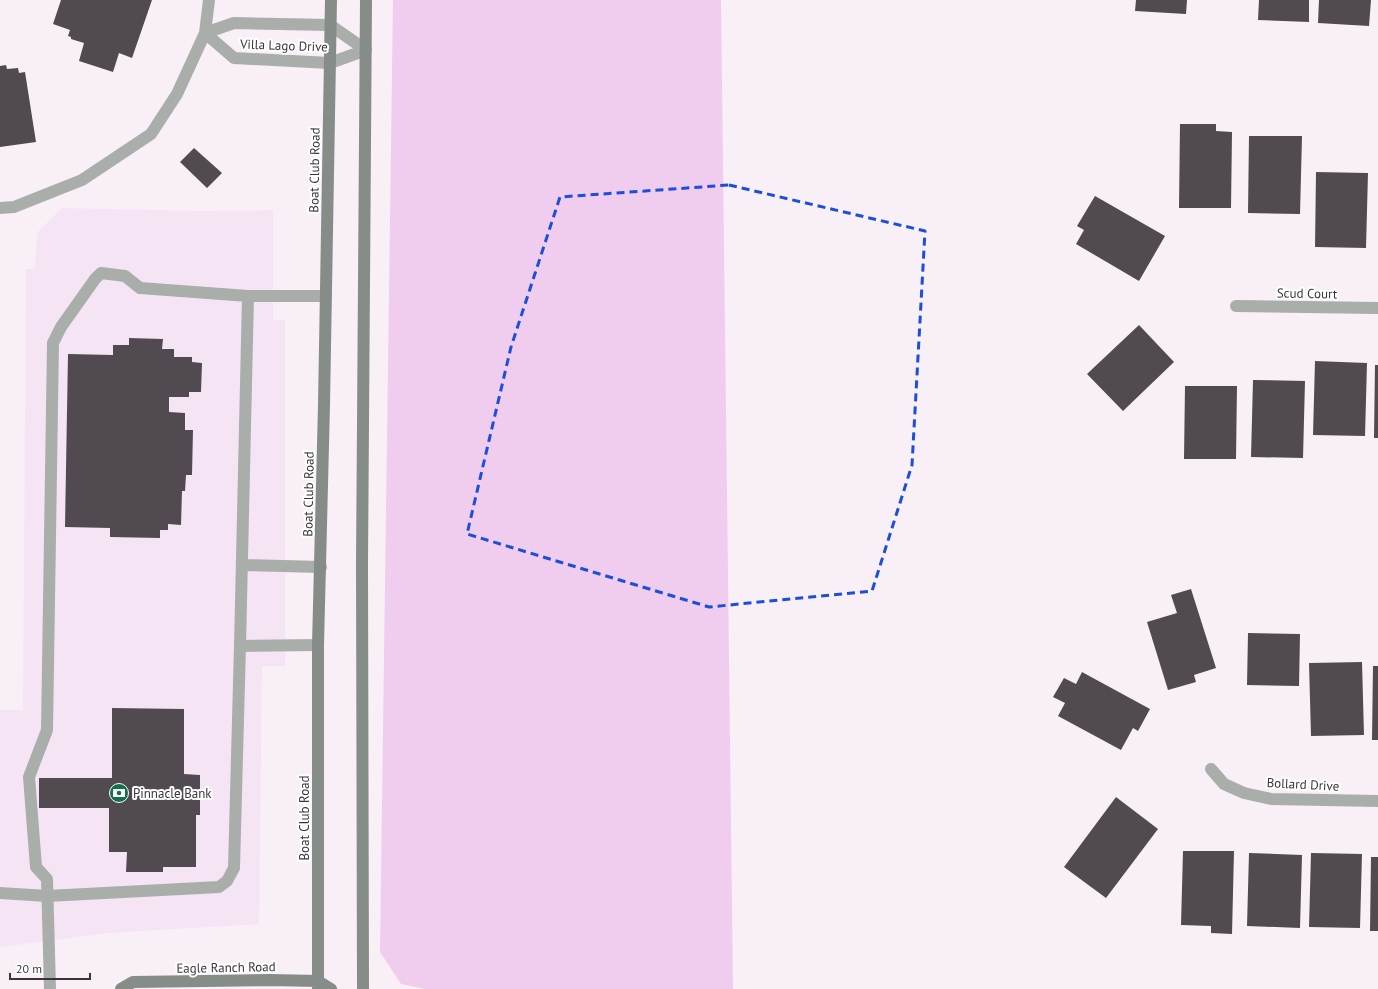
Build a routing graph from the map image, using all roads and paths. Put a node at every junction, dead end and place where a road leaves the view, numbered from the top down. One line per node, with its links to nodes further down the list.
1 (209, 0): 5 (street)
2 (331, 0): 4 (main road, Boat Club Road)
3 (366, 0): 6 (main road)
4 (330, 25): 5 (street, Villa Lago Drive); 6 (street, Villa Lago Drive); 7 (main road, Boat Club Road)
5 (205, 33): 7 (street, Villa Lago Drive); 8 (street)
6 (366, 50): 7 (street, Villa Lago Drive); 25 (main road)
7 (330, 63): 10 (main road, Boat Club Road)
8 (0, 208)
9 (248, 296): 10 (street); 13 (street); 20 (street)
10 (326, 296): 14 (main road, Boat Club Road)
11 (1236, 306): 12 (street, Scud Court)
12 (1378, 308)
13 (242, 565): 14 (street); 16 (street)
14 (321, 567): 15 (main road, Boat Club Road)
15 (318, 645): 16 (street); 21 (main road, Boat Club Road)
16 (240, 646): 20 (street)
17 (1211, 769): 18 (street, Bollard Drive)
18 (1378, 801)
19 (0, 893): 20 (street)
20 (47, 896): 22 (street)
21 (318, 985): 23 (main road, Eagle Ranch Road); 24 (main road)
22 (50, 989)
23 (121, 989)
24 (331, 989)
25 (363, 989)

